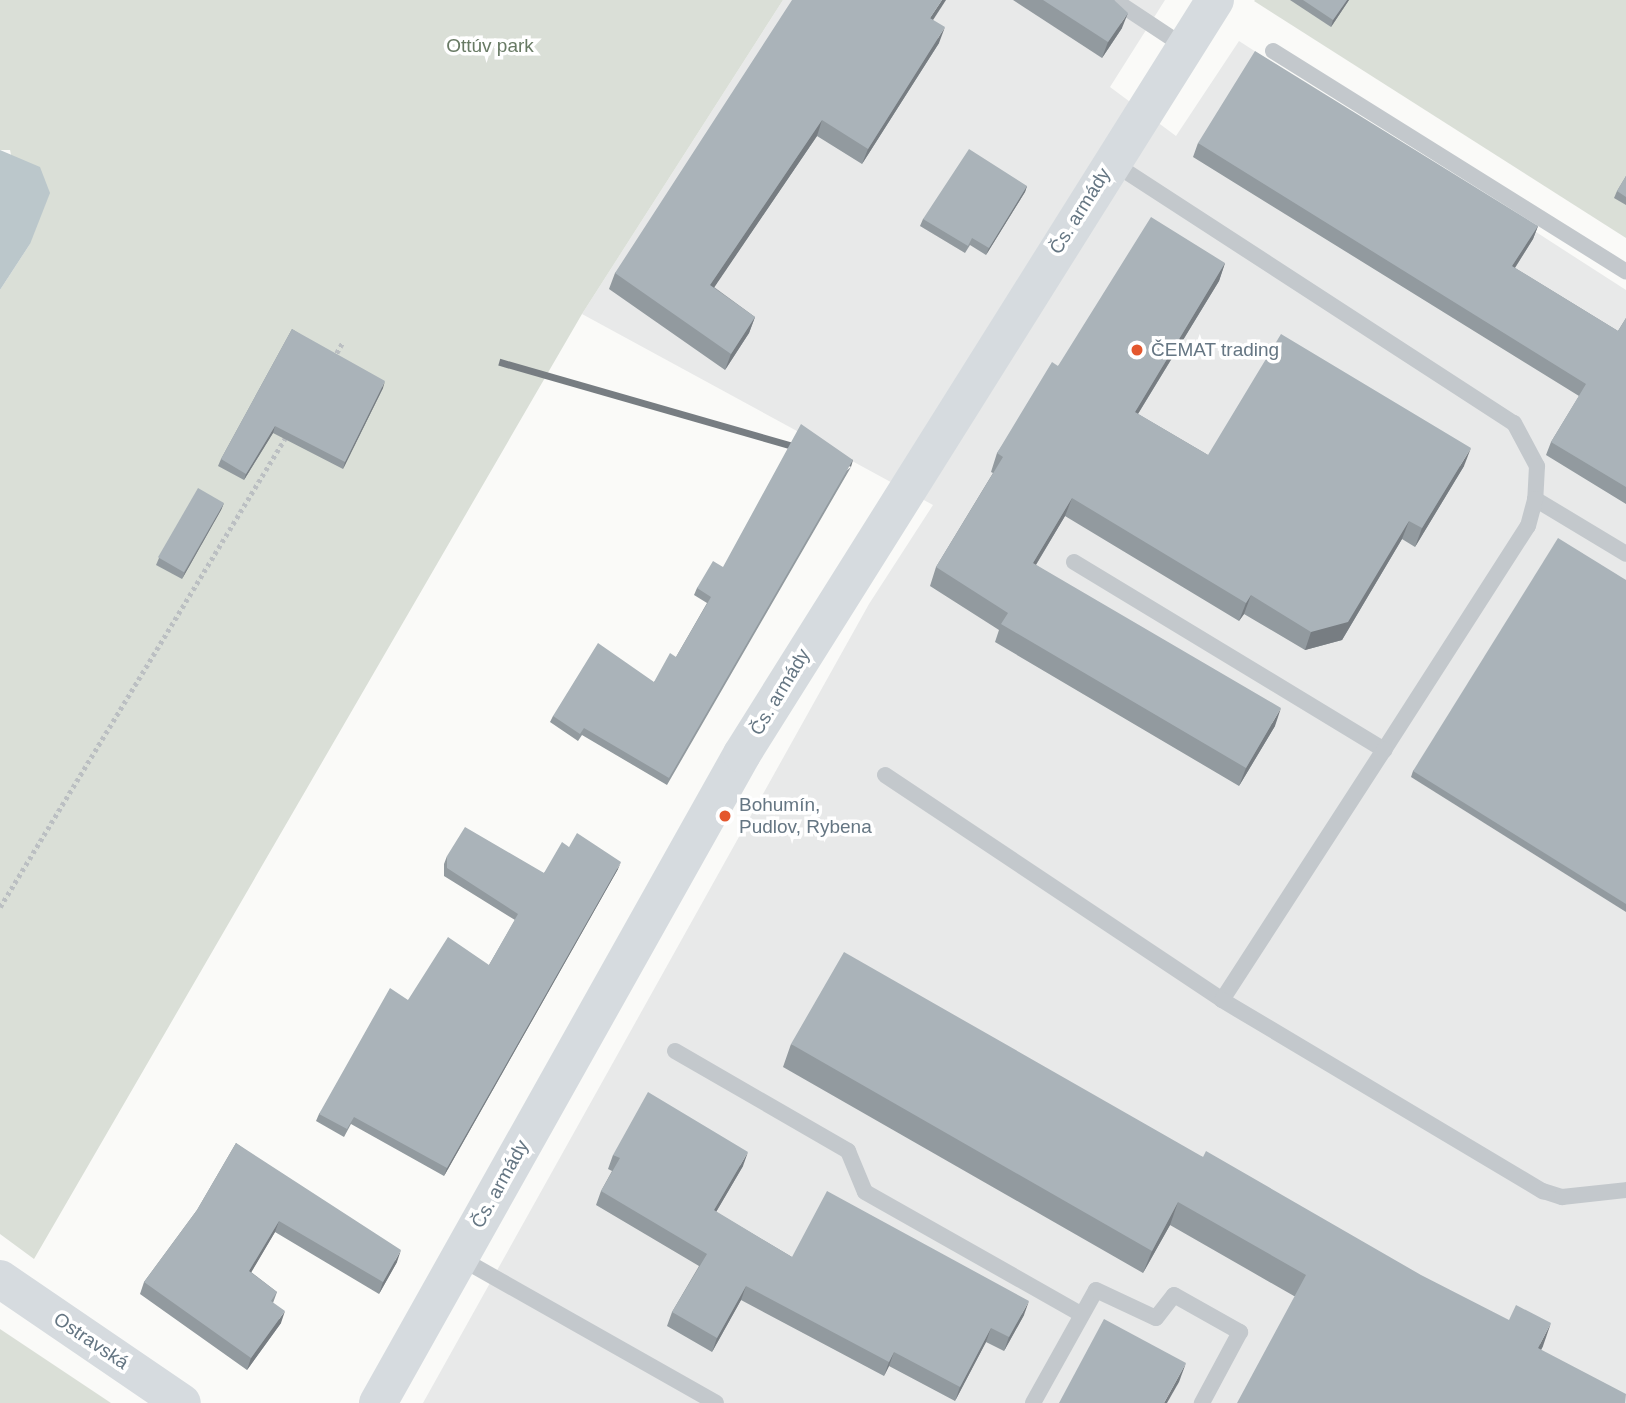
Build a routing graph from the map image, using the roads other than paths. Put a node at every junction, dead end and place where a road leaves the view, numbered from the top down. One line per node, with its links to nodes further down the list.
1 (1215, 0): 3 (main road, Čs. armády)
2 (1124, 3): 3 (lane)
3 (1185, 47): 5 (main road, Čs. armády)
4 (1273, 51): 6 (lane)
5 (1111, 162): 7 (lane); 15 (main road, Čs. armády)
6 (1626, 272)
7 (1535, 499): 8 (lane); 10 (lane)
8 (1626, 554)
9 (1074, 562): 10 (lane)
10 (1384, 750): 12 (lane)
11 (885, 775): 12 (lane)
12 (1222, 1000): 14 (lane)
13 (675, 1051): 17 (lane)
14 (1626, 1190)
15 (459, 1257): 19 (main road, Čs. armády); 20 (lane)
16 (0, 1279): 18 (main road, Ostravská)
17 (1082, 1315): 21 (lane); 22 (lane)
18 (182, 1403)
19 (378, 1403)
20 (716, 1403)
21 (1033, 1403)
22 (1202, 1403)

